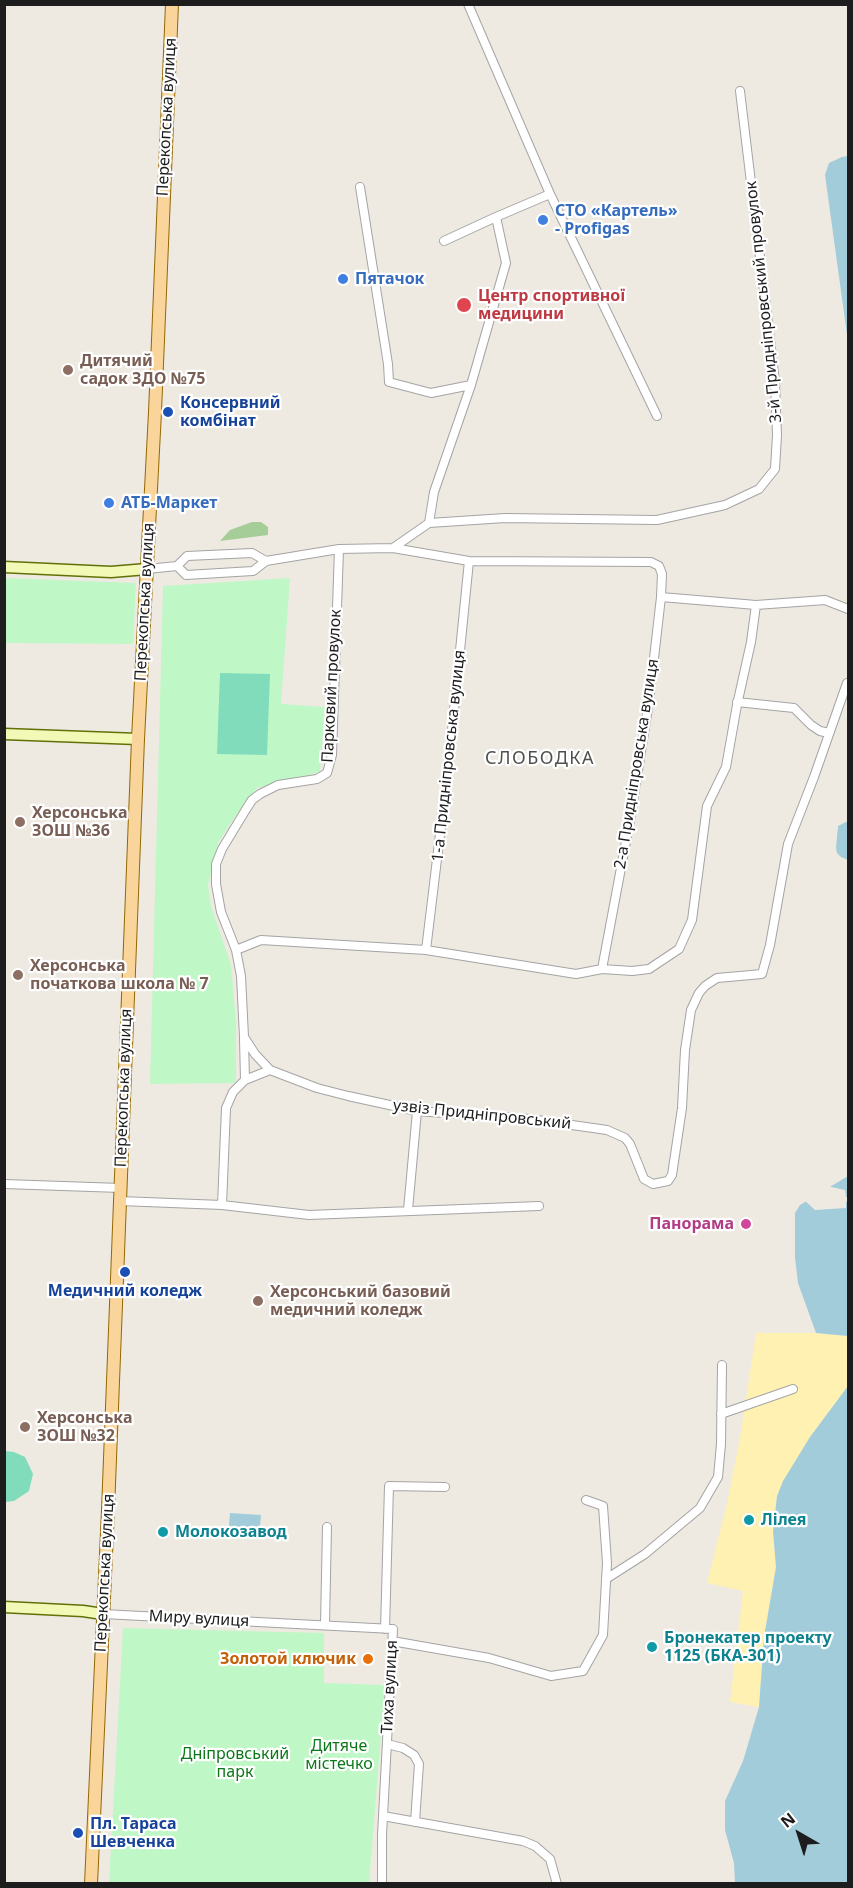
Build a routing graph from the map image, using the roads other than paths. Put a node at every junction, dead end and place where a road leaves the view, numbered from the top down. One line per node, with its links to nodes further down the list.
1 (172, 4): 17 (main road, Перекопська вулиця)
2 (468, 4): 5 (street)
3 (741, 91): 10 (street, 3-й Придніпровський провулок)
4 (360, 187): 8 (street)
5 (550, 194): 6 (street); 9 (street)
6 (496, 217): 7 (street); 8 (street)
7 (444, 241)
8 (471, 385): 10 (street)
9 (657, 416)
10 (429, 523): 11 (street)
11 (393, 548): 12 (street); 14 (street)
12 (339, 549): 13 (street); 26 (street, Парковий провулок)
13 (266, 561): 15 (street); 15 (street)
14 (469, 561): 18 (street, 2-а Придніпровська вулиця); 27 (street, 1-а Придніпровська вулиця)
15 (177, 566): 17 (street)
16 (4, 567): 17 (main road)
17 (147, 569): 25 (main road, Перекопська вулиця)
18 (662, 597): 19 (street); 28 (street, 2-а Придніпровська вулиця)
19 (756, 605): 20 (street); 22 (street)
20 (849, 609)
21 (847, 683): 23 (street)
22 (737, 702): 23 (street); 28 (street)
23 (829, 733): 32 (street, узвіз Придніпровський)
24 (4, 734): 25 (main road)
25 (138, 739): 34 (main road, Перекопська вулиця)
26 (236, 950): 27 (street); 29 (street, Парковий провулок)
27 (426, 950): 28 (street)
28 (602, 969)
29 (244, 1037): 30 (street); 31 (street, Парковий провулок)
30 (270, 1070): 31 (street); 32 (street, узвіз Придніпровський)
31 (245, 1080): 36 (street)
32 (417, 1111): 38 (street)
33 (4, 1184): 34 (street)
34 (121, 1188): 35 (main road, Перекопська вулиця)
35 (120, 1202): 36 (street); 47 (main road, Перекопська вулиця)
36 (222, 1205): 38 (street)
37 (539, 1206): 38 (street)
38 (408, 1210)
39 (722, 1365): 41 (street)
40 (793, 1389): 41 (street)
41 (721, 1414): 45 (street)
42 (445, 1487): 49 (street, Тиха вулиця)
43 (586, 1500): 45 (street)
44 (327, 1527): 48 (street)
45 (606, 1579): 50 (street)
46 (4, 1607): 47 (main road, Миру вулиця)
47 (103, 1614): 48 (street, Миру вулиця); 54 (main road, Перекопська вулиця)
48 (326, 1624): 49 (street, Миру вулиця)
49 (389, 1629): 50 (street, Тиха вулиця)
50 (392, 1641): 51 (street, Тиха вулиця)
51 (387, 1744): 52 (street, Тиха вулиця); 53 (street, Тиха вулиця)
52 (383, 1816): 53 (street); 55 (street, Тиха вулиця)
53 (415, 1822): 56 (street)
54 (91, 1884)
55 (381, 1884)
56 (557, 1884)

